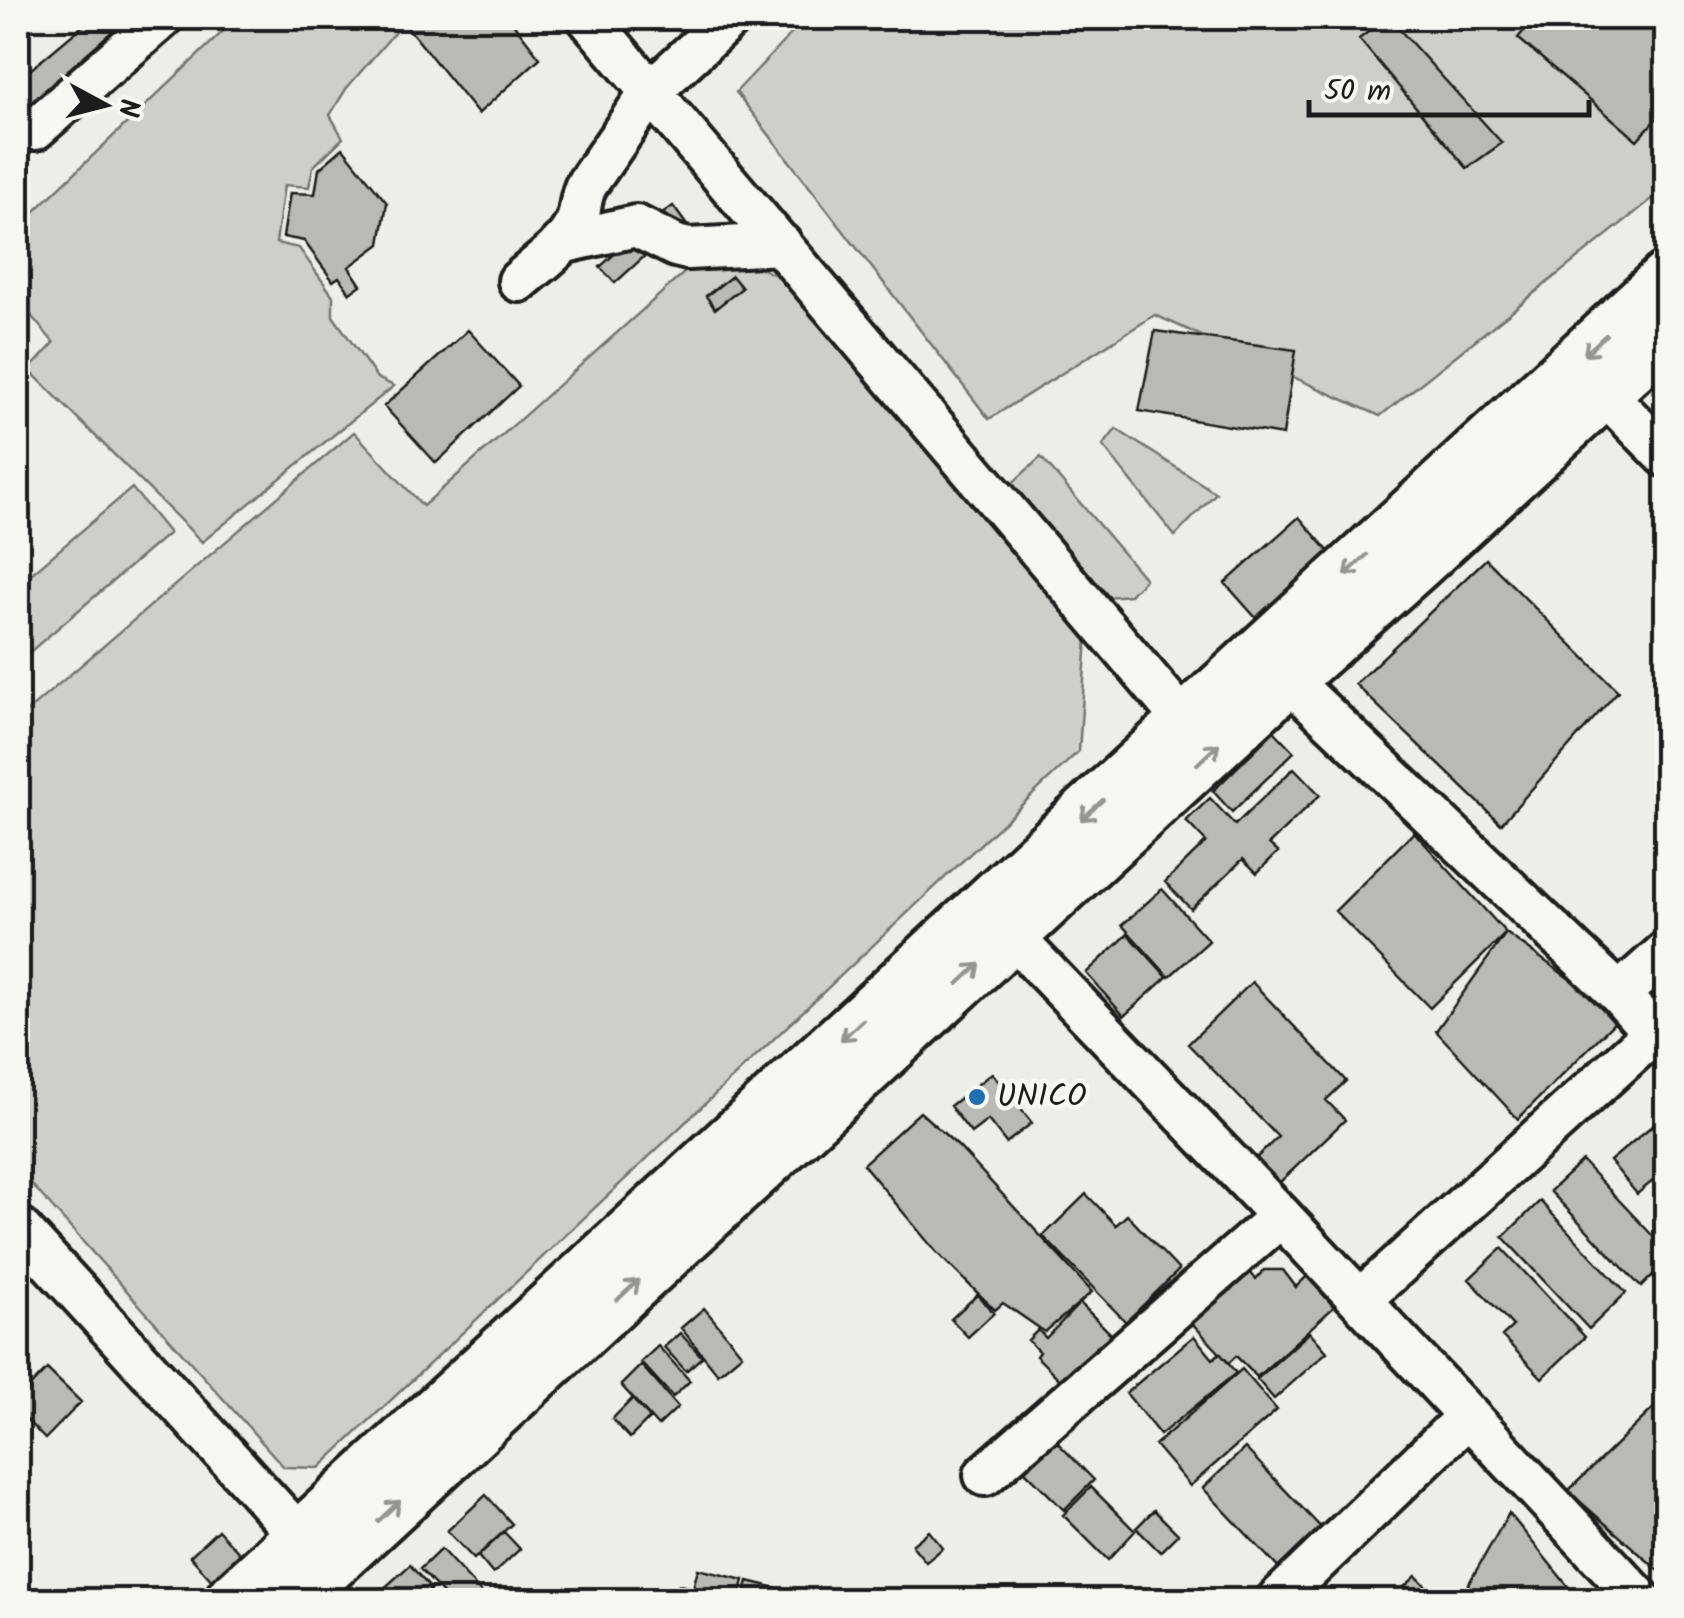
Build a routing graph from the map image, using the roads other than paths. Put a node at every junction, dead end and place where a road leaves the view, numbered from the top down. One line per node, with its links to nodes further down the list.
1 (162, 18): 5 (street)
2 (588, 18): 4 (street)
3 (730, 18): 4 (street)
4 (651, 91): 6 (street); 7 (street)
5 (35, 129)
6 (562, 243): 7 (street); 9 (street)
7 (781, 244): 14 (street)
8 (1666, 279): 14 (main road, one-way to 14)
9 (519, 282)
10 (1666, 335): 11 (main road)
11 (1604, 393): 12 (street); 13 (main road)
12 (1666, 456)
13 (1288, 678): 15 (main road, one-way to 13); 18 (street)
14 (1185, 722): 15 (main road)
15 (1148, 784): 16 (main road); 25 (main road, one-way to 25)
16 (1011, 935): 20 (street); 25 (main road, one-way to 16)
17 (1666, 952): 18 (street)
18 (1619, 994): 19 (street)
19 (1660, 1040): 22 (street)
20 (1281, 1216): 22 (street); 24 (street)
21 (18, 1227): 25 (street)
22 (1360, 1300): 23 (street)
23 (1468, 1416): 27 (street); 28 (street)
24 (985, 1475)
25 (307, 1568): 26 (main road)
26 (232, 1600)
27 (1277, 1600)
28 (1641, 1600)

